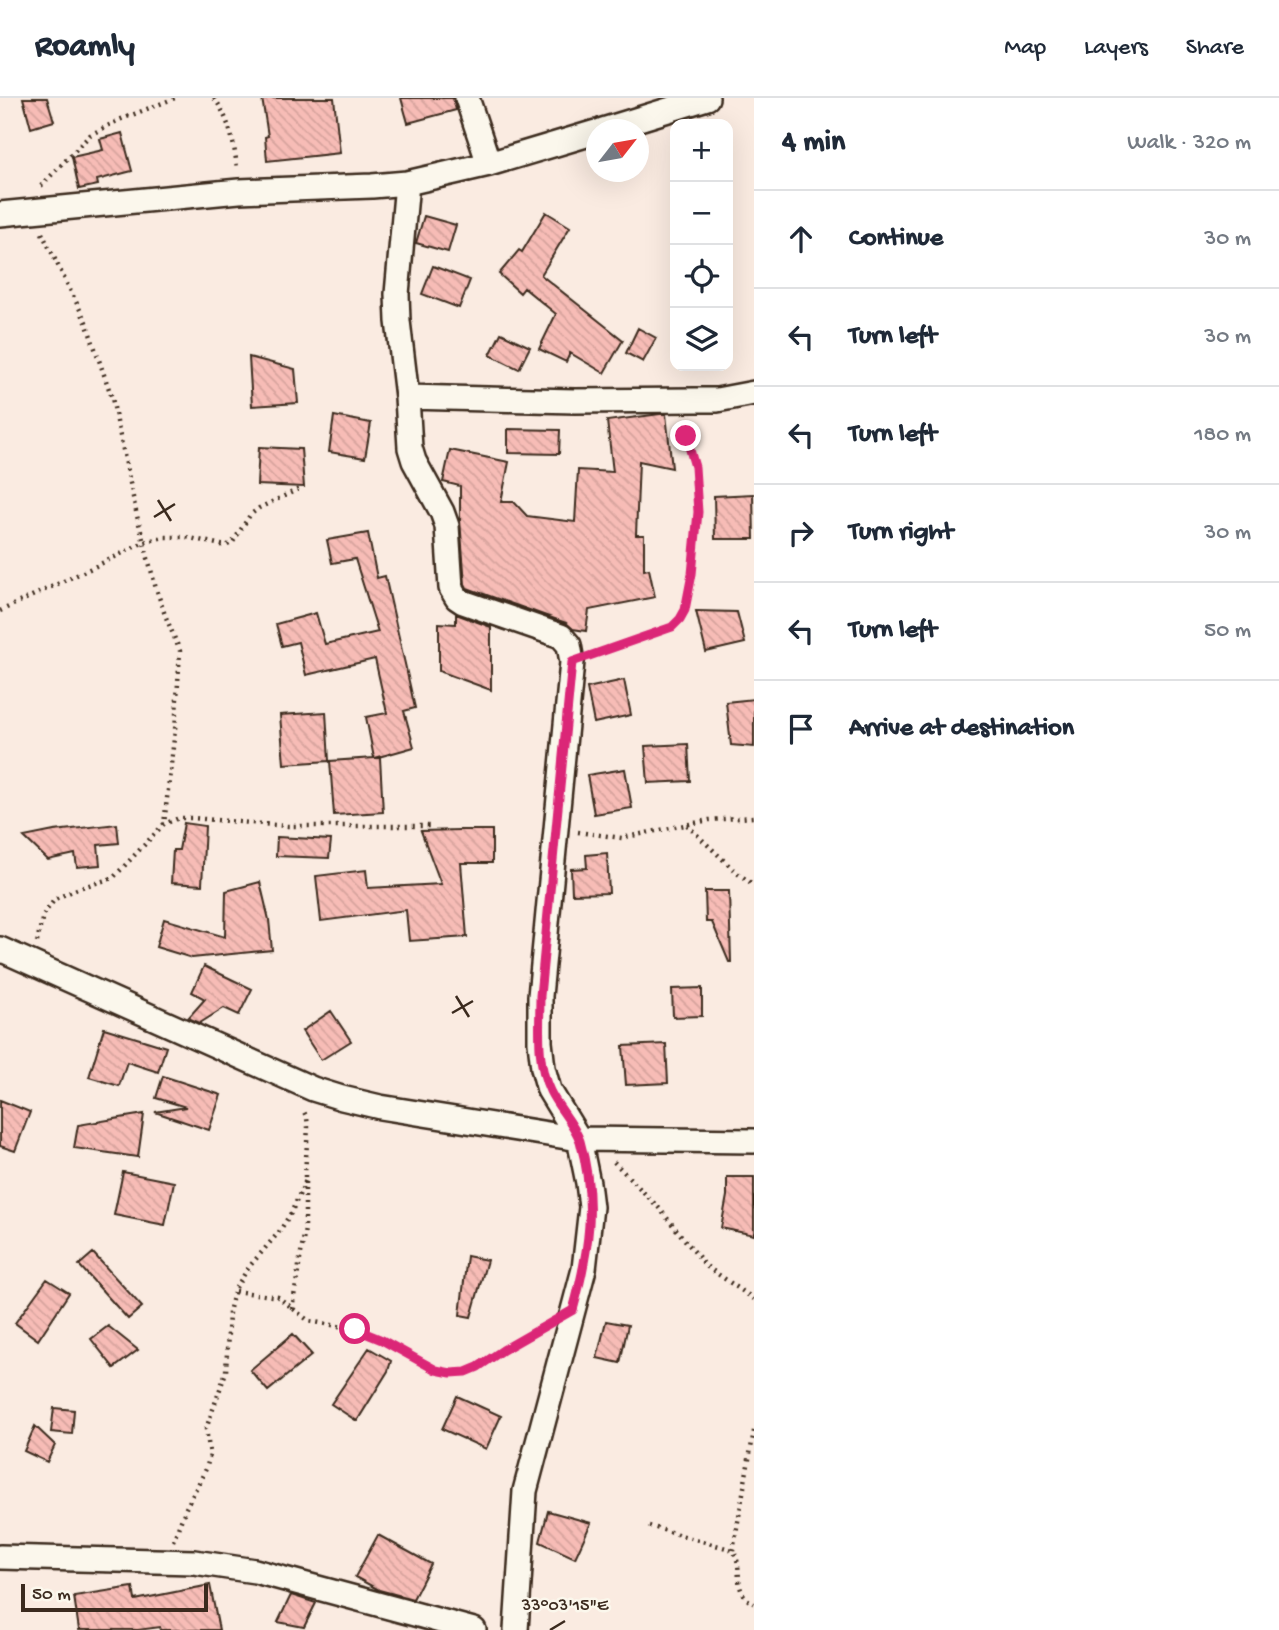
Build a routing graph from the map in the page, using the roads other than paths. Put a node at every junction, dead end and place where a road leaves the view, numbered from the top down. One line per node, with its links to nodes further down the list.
1 (467, 98): 5 (street)
2 (707, 98): 3 (street)
3 (639, 119)
4 (586, 135): 5 (street)
5 (489, 164): 6 (street)
6 (407, 183): 7 (street); 9 (street)
7 (16, 212)
8 (754, 393): 9 (street)
9 (407, 397): 11 (street)
10 (0, 949): 11 (street)
11 (585, 1139): 12 (street); 15 (street)
12 (754, 1141)
13 (0, 1557): 14 (street)
14 (474, 1630)
15 (516, 1630)

